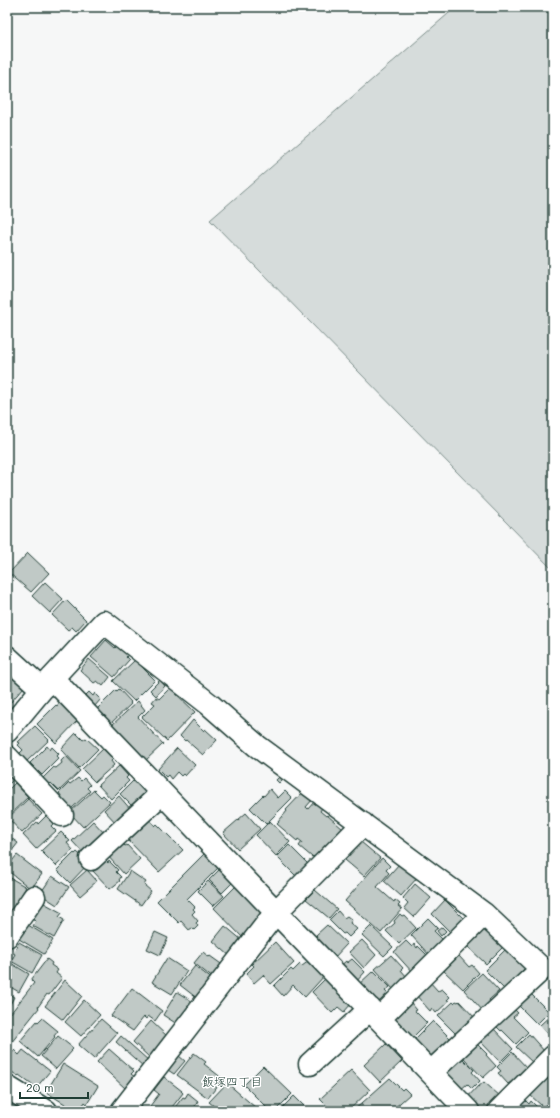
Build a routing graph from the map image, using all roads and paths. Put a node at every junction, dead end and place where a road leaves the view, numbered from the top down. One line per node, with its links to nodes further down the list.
1 (7, 657): 2 (street)
2 (47, 684): 3 (street); 5 (street); 7 (street)
3 (7, 730)
4 (7, 757): 6 (street)
5 (162, 793): 8 (street); 10 (street)
6 (62, 815)
7 (363, 824): 10 (street); 11 (street)
8 (91, 859)
9 (34, 897): 12 (street)
10 (276, 912): 13 (street); 19 (street)
11 (484, 914): 13 (street); 16 (street)
12 (7, 936)
13 (375, 1014): 15 (street); 16 (street)
14 (553, 1057): 21 (street)
15 (310, 1064)
16 (431, 1072): 20 (street)
17 (7, 1087): 18 (street)
18 (46, 1111)
19 (122, 1111)
20 (468, 1111)
21 (499, 1111)

